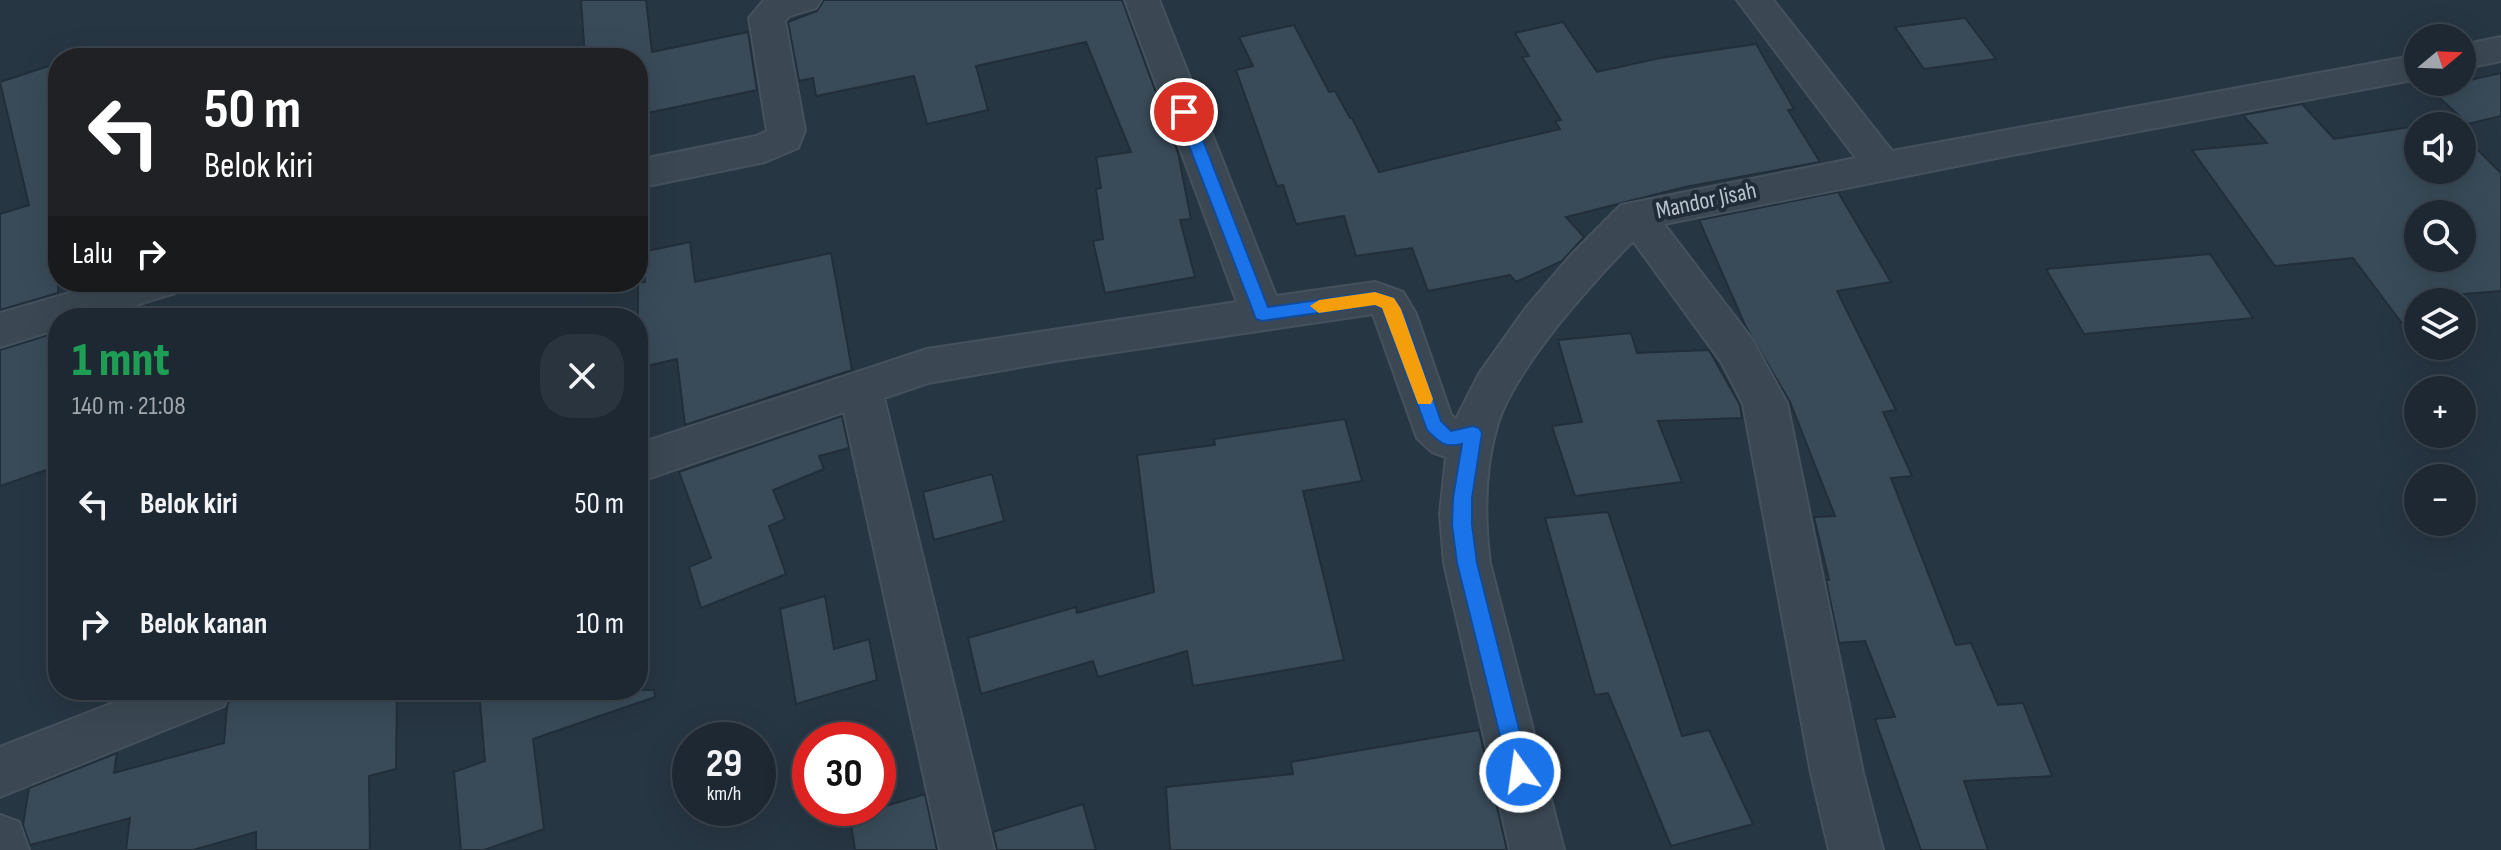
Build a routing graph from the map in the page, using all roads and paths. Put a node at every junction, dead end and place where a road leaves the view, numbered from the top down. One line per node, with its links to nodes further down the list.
1 (804, 0): 8 (street)
2 (1142, 0): 12 (street)
3 (1754, 0): 7 (street)
4 (2501, 49): 5 (street)
5 (2476, 54)
6 (2404, 70): 7 (street, Mandor Jisah)
7 (1883, 166): 9 (street, Mandor Jisah)
8 (648, 172)
9 (1635, 215): 16 (street, Mandor Jisah); 24 (street)
10 (127, 292): 11 (street)
11 (74, 308)
12 (1262, 314): 15 (street); 16 (street)
13 (48, 316): 14 (street)
14 (0, 330)
15 (861, 391): 17 (street); 22 (street)
16 (1473, 433): 23 (street, Mandor Jisah)
17 (648, 460)
18 (181, 700): 19 (street)
19 (0, 772)
20 (0, 841): 21 (street)
21 (2, 850)
22 (967, 850)
23 (1537, 850)
24 (1856, 850)

